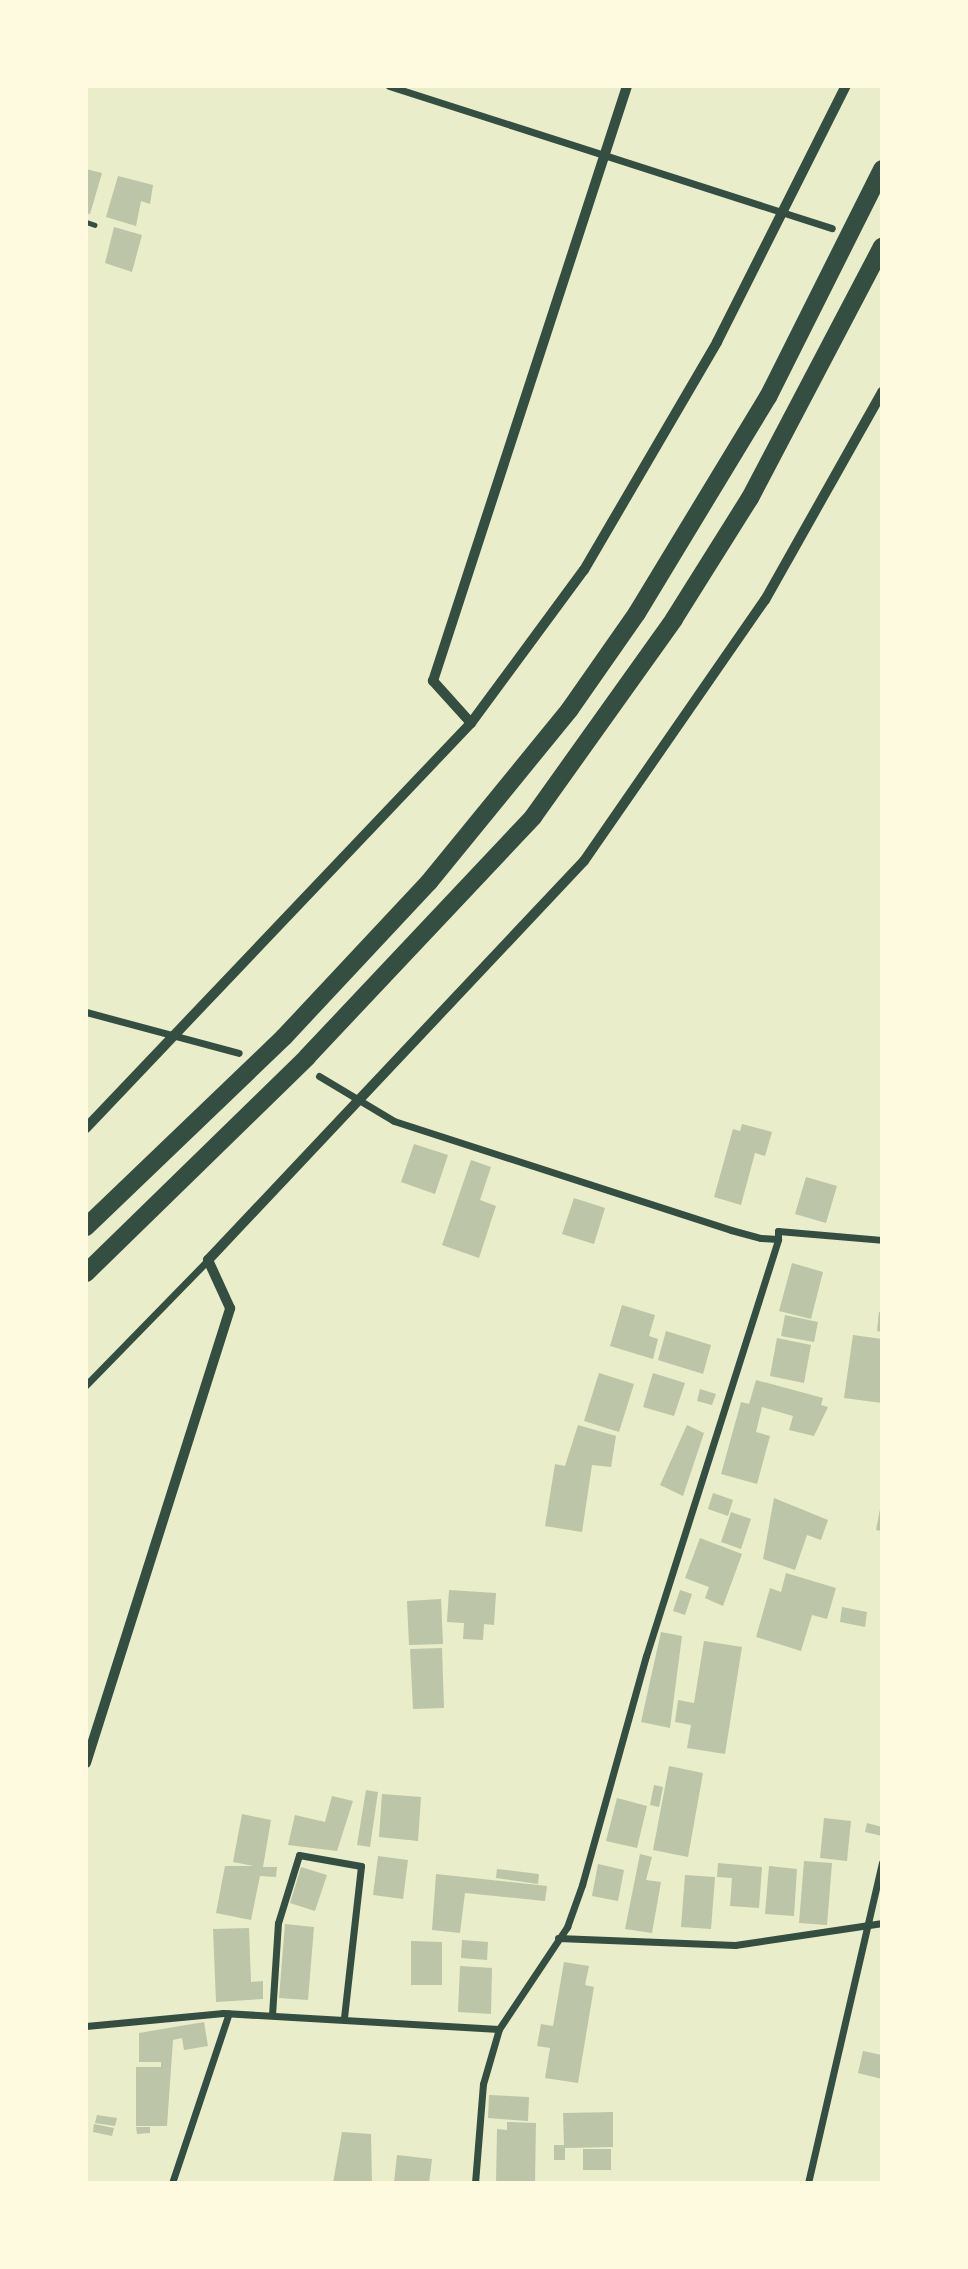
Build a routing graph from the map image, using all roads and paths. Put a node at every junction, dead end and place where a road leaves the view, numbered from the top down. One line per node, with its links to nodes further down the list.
1 (389, 86): 4 (street)
2 (627, 86): 4 (street)
3 (846, 86): 6 (street)
4 (605, 155): 6 (street); 12 (street)
5 (882, 169): 19 (highway)
6 (782, 214): 9 (street); 12 (street)
7 (86, 222): 8 (lane)
8 (95, 225)
9 (832, 228)
10 (882, 247): 23 (highway)
11 (882, 392): 17 (street)
12 (471, 723): 14 (street)
13 (86, 1012): 14 (street)
14 (177, 1036): 15 (street); 18 (street)
15 (239, 1053)
16 (319, 1076): 17 (street)
17 (363, 1097): 20 (street); 22 (street)
18 (86, 1128)
19 (86, 1227)
20 (778, 1239): 21 (street); 29 (street)
21 (882, 1240)
22 (208, 1260): 24 (street); 25 (street)
23 (86, 1273)
24 (86, 1385)
25 (86, 1763)
26 (882, 1862): 28 (street)
27 (882, 1923): 28 (street)
28 (870, 1924): 29 (street); 37 (street)
29 (558, 1938): 34 (street)
30 (229, 2013): 31 (street); 33 (street); 35 (street)
31 (272, 2015): 32 (street); 32 (street)
32 (344, 2018): 34 (street)
33 (86, 2026)
34 (499, 2029): 36 (street)
35 (172, 2183)
36 (475, 2183)
37 (808, 2183)

